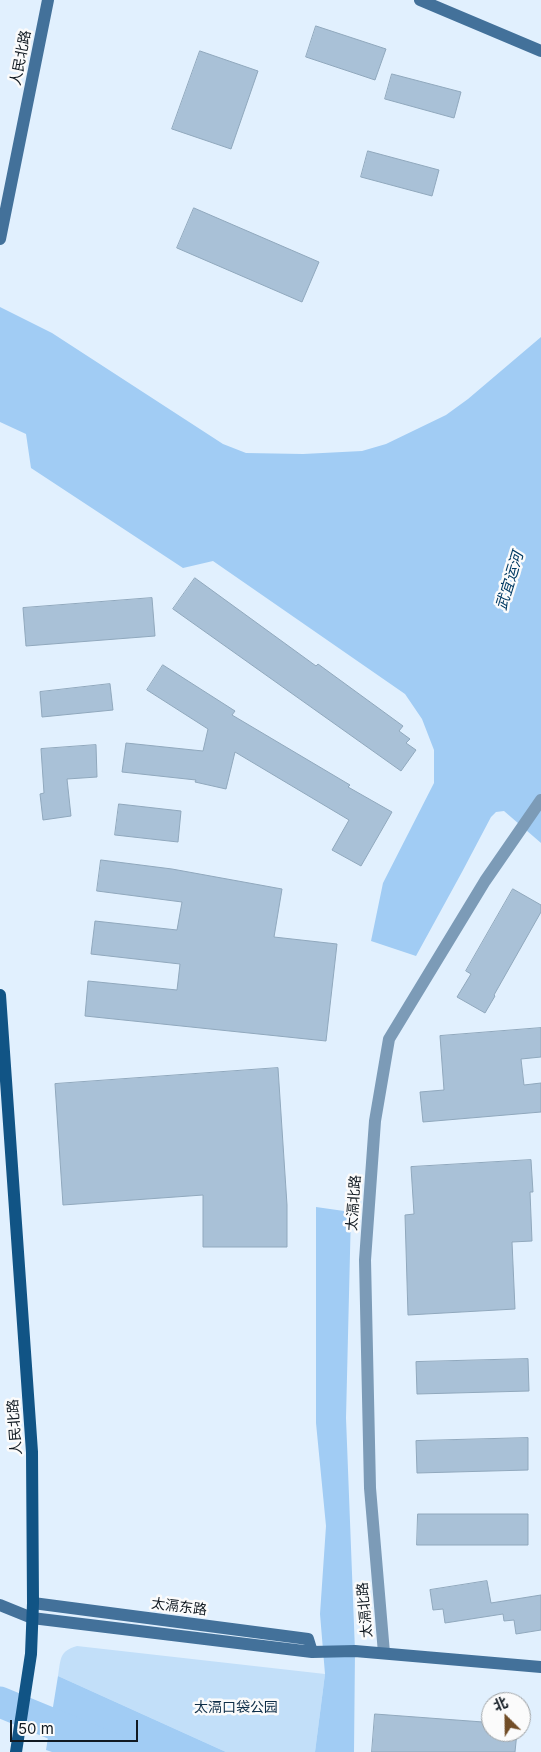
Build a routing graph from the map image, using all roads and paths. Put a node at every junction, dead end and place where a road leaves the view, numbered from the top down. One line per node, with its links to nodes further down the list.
1 (48, 0): 4 (main road, 人民北路)
2 (420, 0): 3 (main road)
3 (536, 49)
4 (0, 239)
5 (541, 800): 11 (street, 太滆北路)
6 (0, 995): 7 (main road, 人民北路)
7 (33, 1603): 9 (main road, 人民北路); 10 (main road, 太滆东路)
8 (0, 1605): 9 (main road, 太滆东路)
9 (32, 1618): 10 (main road, 太滆东路); 13 (main road, 人民北路)
10 (312, 1652): 11 (main road, 太滆东路)
11 (384, 1653): 12 (main road, 太滆东路)
12 (541, 1667)
13 (16, 1752)

